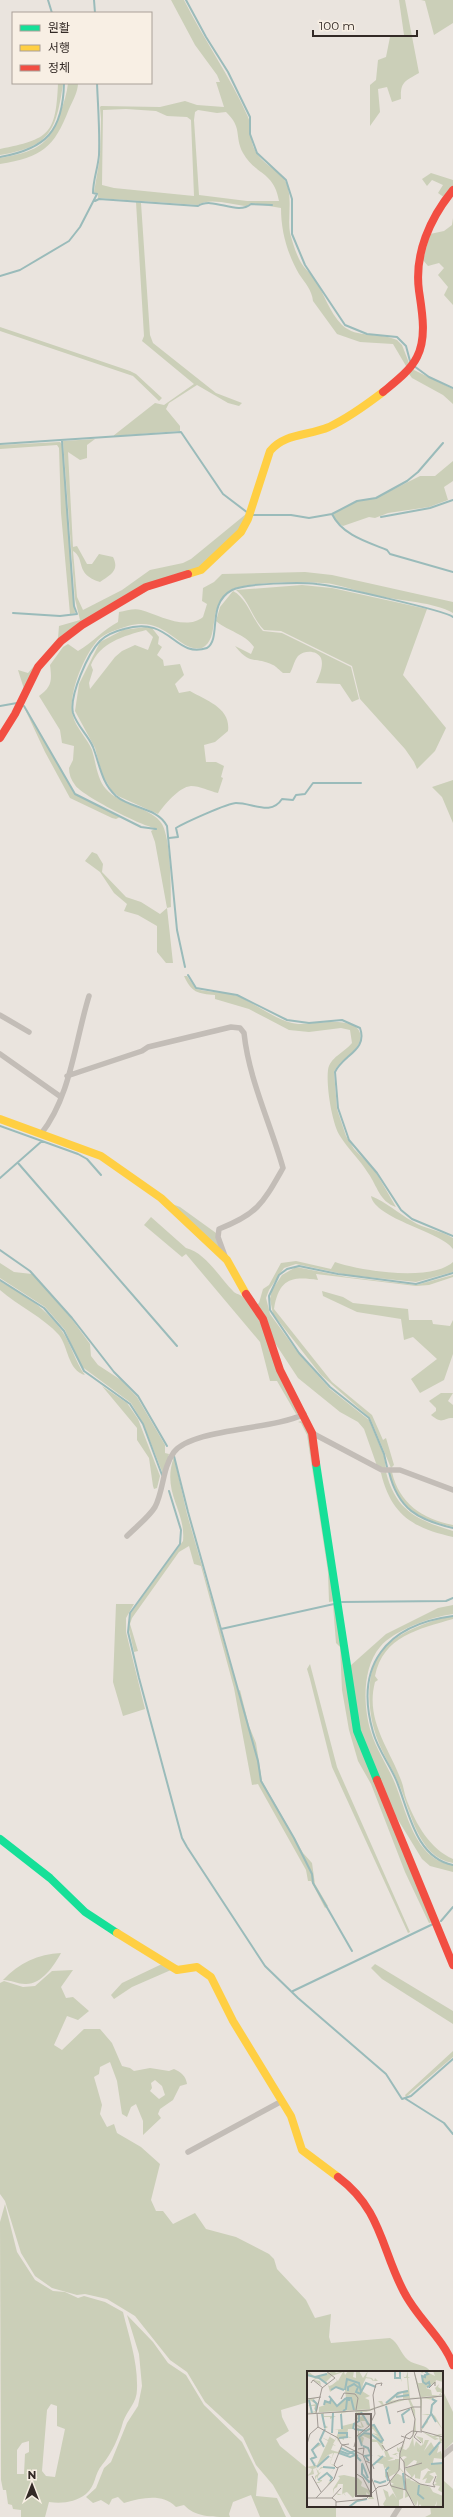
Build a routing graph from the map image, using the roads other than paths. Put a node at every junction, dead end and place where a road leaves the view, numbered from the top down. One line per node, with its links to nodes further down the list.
1 (453, 190): 2 (street)
2 (0, 738)
3 (89, 996): 7 (street)
4 (0, 1016): 5 (street)
5 (29, 1032)
6 (0, 1054): 8 (street)
7 (67, 1076): 8 (street); 11 (street)
8 (61, 1097): 10 (street)
9 (0, 1119): 10 (street)
10 (41, 1134): 11 (street)
11 (227, 1260): 12 (street)
12 (304, 1414): 13 (street); 15 (street)
13 (312, 1433): 14 (street); 17 (street)
14 (453, 1490)
15 (127, 1536)
16 (0, 1839): 18 (street)
17 (453, 1965)
18 (282, 2101): 19 (street); 20 (street)
19 (188, 2152)
20 (453, 2365)
21 (453, 2447): 22 (street)
22 (443, 2455)
23 (399, 2507): 24 (street)
24 (393, 2517)

